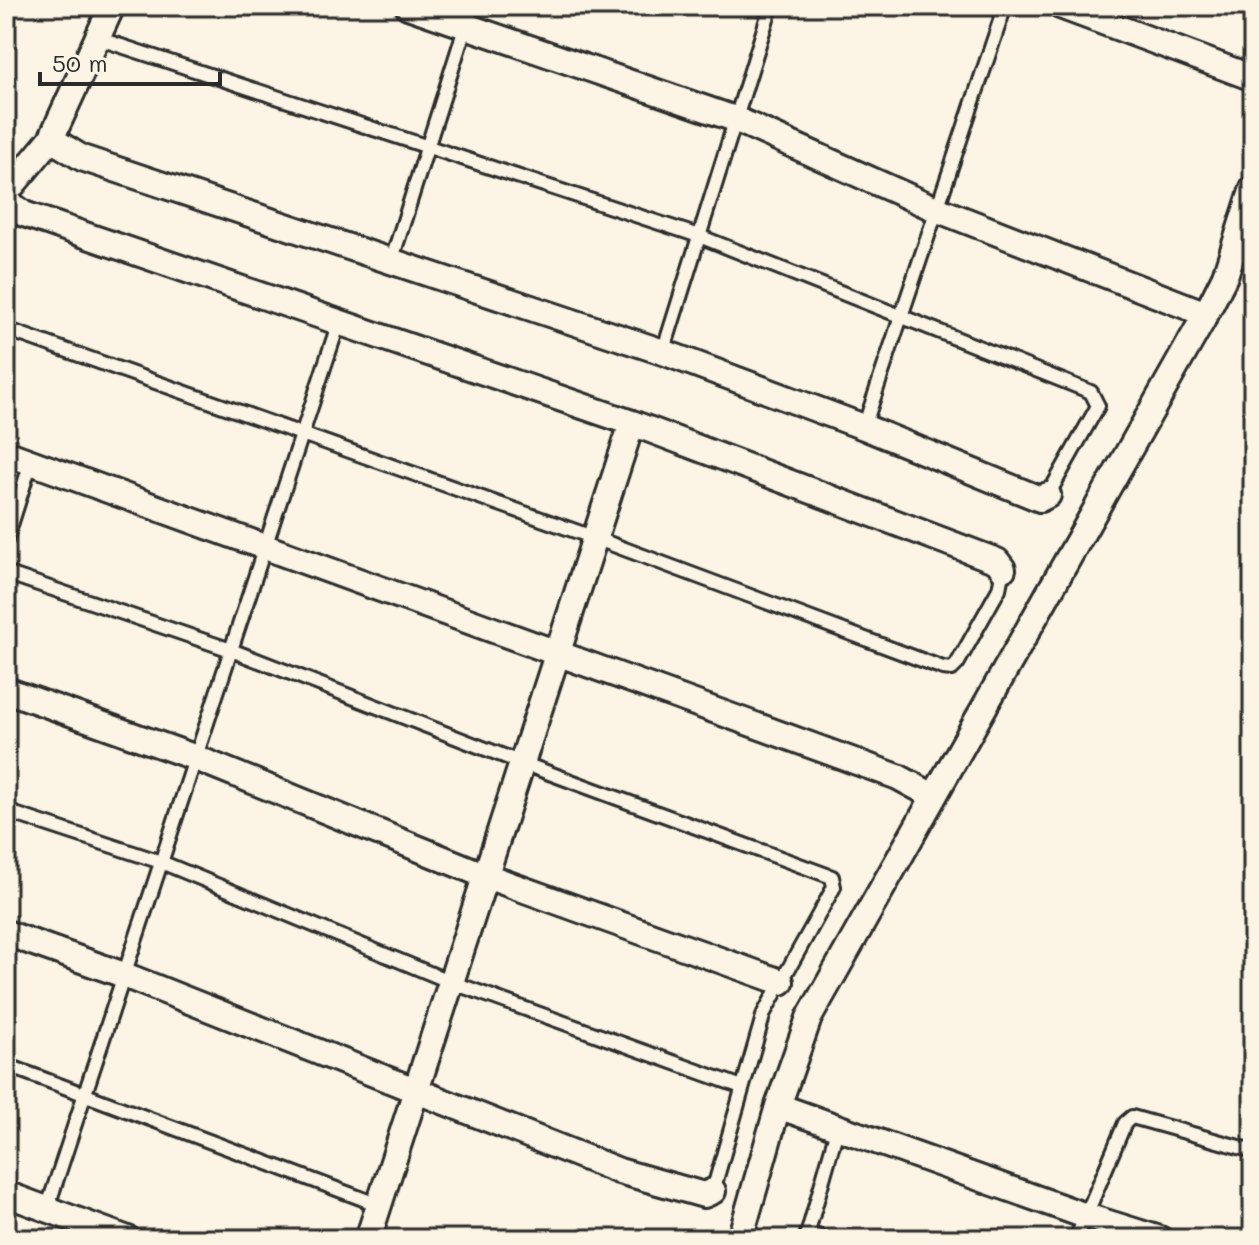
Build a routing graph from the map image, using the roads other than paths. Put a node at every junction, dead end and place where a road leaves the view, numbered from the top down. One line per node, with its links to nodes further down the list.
1 (112, 6): 7 (street)
2 (408, 6): 6 (street)
3 (771, 6): 9 (lane)
4 (1005, 6): 15 (lane)
5 (1060, 6): 8 (street)
6 (469, 15): 9 (street); 11 (lane)
7 (97, 38): 10 (street); 11 (lane)
8 (1253, 78)
9 (735, 119): 15 (street); 16 (lane)
10 (51, 139): 13 (street); 17 (street)
11 (427, 147): 16 (lane); 17 (lane)
12 (1253, 188): 18 (street)
13 (6, 193)
14 (6, 201): 20 (street)
15 (936, 209): 18 (street); 19 (lane)
16 (699, 236): 19 (lane); 22 (lane)
17 (391, 262): 22 (street)
18 (1206, 314): 39 (street)
19 (901, 316): 24 (lane); 28 (lane)
20 (339, 322): 23 (street); 25 (lane)
21 (6, 329): 25 (lane)
22 (663, 352): 24 (street)
23 (632, 423): 29 (street); 32 (street)
24 (864, 427): 28 (street)
25 (302, 434): 29 (lane); 31 (lane)
26 (6, 453): 27 (street)
27 (31, 462): 30 (lane); 31 (street)
28 (1048, 495)
29 (595, 538): 32 (lane); 35 (street)
30 (6, 541)
31 (265, 546): 34 (lane); 35 (street)
32 (1003, 569)
33 (6, 573): 34 (lane)
34 (231, 650): 37 (lane); 38 (lane)
35 (558, 651): 38 (street); 39 (street)
36 (6, 690): 37 (street)
37 (196, 758): 41 (lane); 42 (street)
38 (522, 763): 42 (street); 46 (lane)
39 (933, 796): 51 (street)
40 (6, 811): 41 (lane)
41 (161, 862): 44 (lane); 45 (lane)
42 (486, 876): 45 (street); 46 (street)
43 (6, 933): 44 (street)
44 (124, 975): 49 (street); 50 (lane)
45 (451, 982): 48 (lane); 49 (street)
46 (781, 982): 48 (lane)
47 (6, 1065): 50 (lane)
48 (742, 1087): 54 (lane)
49 (416, 1091): 54 (street); 56 (street)
50 (85, 1093): 56 (lane); 57 (lane)
51 (778, 1106): 52 (street); 62 (street)
52 (838, 1126): 58 (street); 59 (lane)
53 (1253, 1151): 58 (lane)
54 (713, 1191)
55 (6, 1194): 57 (street)
56 (379, 1205): 61 (street)
57 (47, 1209): 60 (street)
58 (1081, 1228): 64 (street)
59 (806, 1236): 63 (lane)
60 (128, 1239)
61 (368, 1239)
62 (740, 1239)
63 (826, 1239)
64 (1160, 1239)

